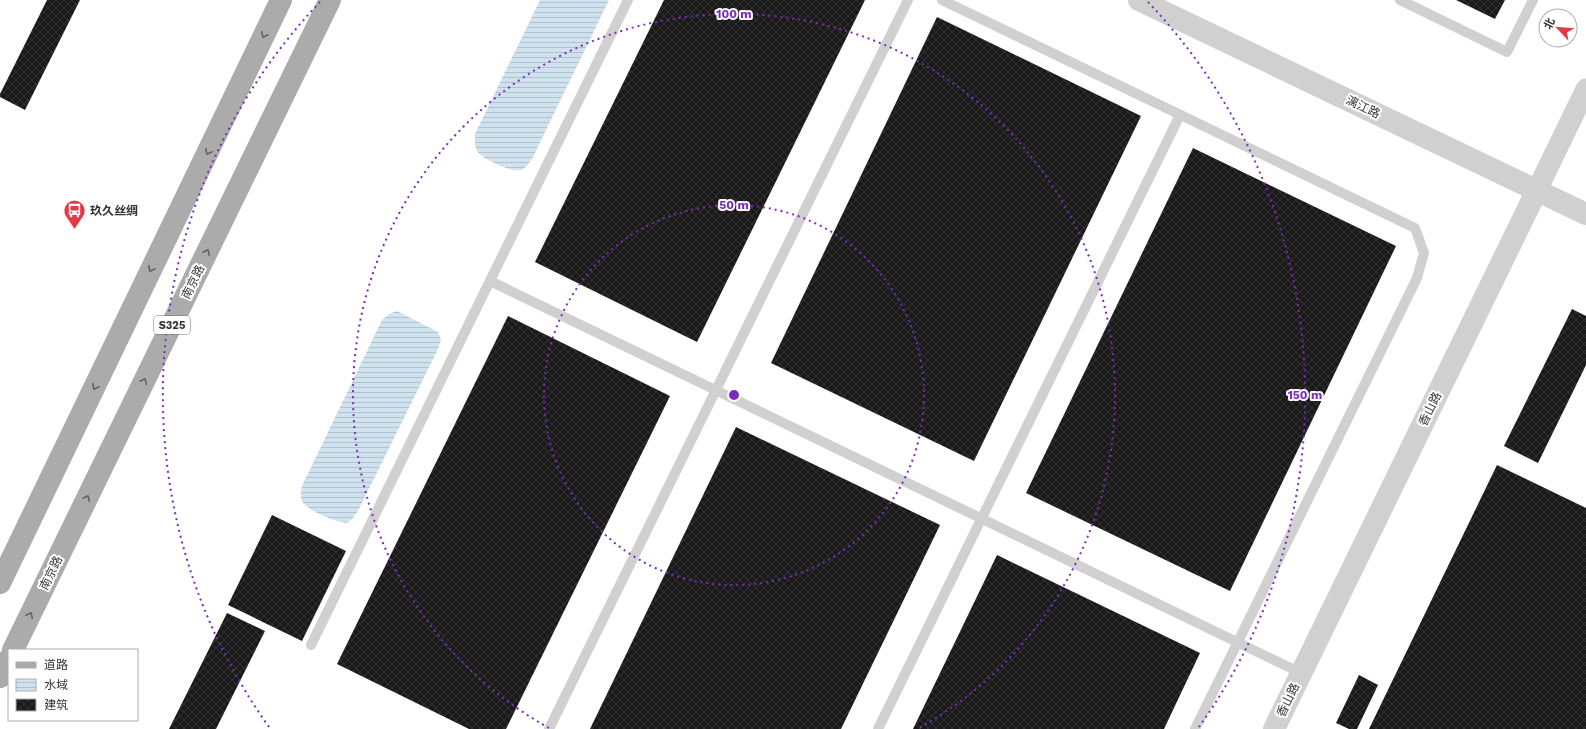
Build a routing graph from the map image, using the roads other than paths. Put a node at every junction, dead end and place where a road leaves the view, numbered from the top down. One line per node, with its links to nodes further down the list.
1 (281, 0): 16 (main road, one-way to 16)
2 (330, 0): 19 (main road, 南京路 / S325, one-way to 2)
3 (628, 0): 13 (lane)
4 (908, 0): 14 (lane)
5 (942, 0): 10 (lane)
6 (1140, 0): 11 (street, 漓江路)
7 (1400, 0): 8 (lane)
8 (1533, 0)
9 (1586, 89): 11 (street, 香山路)
10 (1180, 115): 15 (lane); 17 (lane)
11 (1537, 190): 12 (street, 漓江路); 21 (street, 香山路)
12 (1586, 214)
13 (490, 282): 14 (lane); 18 (lane)
14 (715, 390): 15 (lane); 23 (lane)
15 (981, 519): 17 (lane); 24 (lane)
16 (0, 584)
17 (1237, 643): 21 (lane); 25 (lane)
18 (311, 645)
19 (13, 649)
20 (8, 661): 22 (main road)
21 (1301, 673): 26 (street, 香山路)
22 (0, 677)
23 (549, 729)
24 (878, 729)
25 (1195, 729)
26 (1274, 729)

